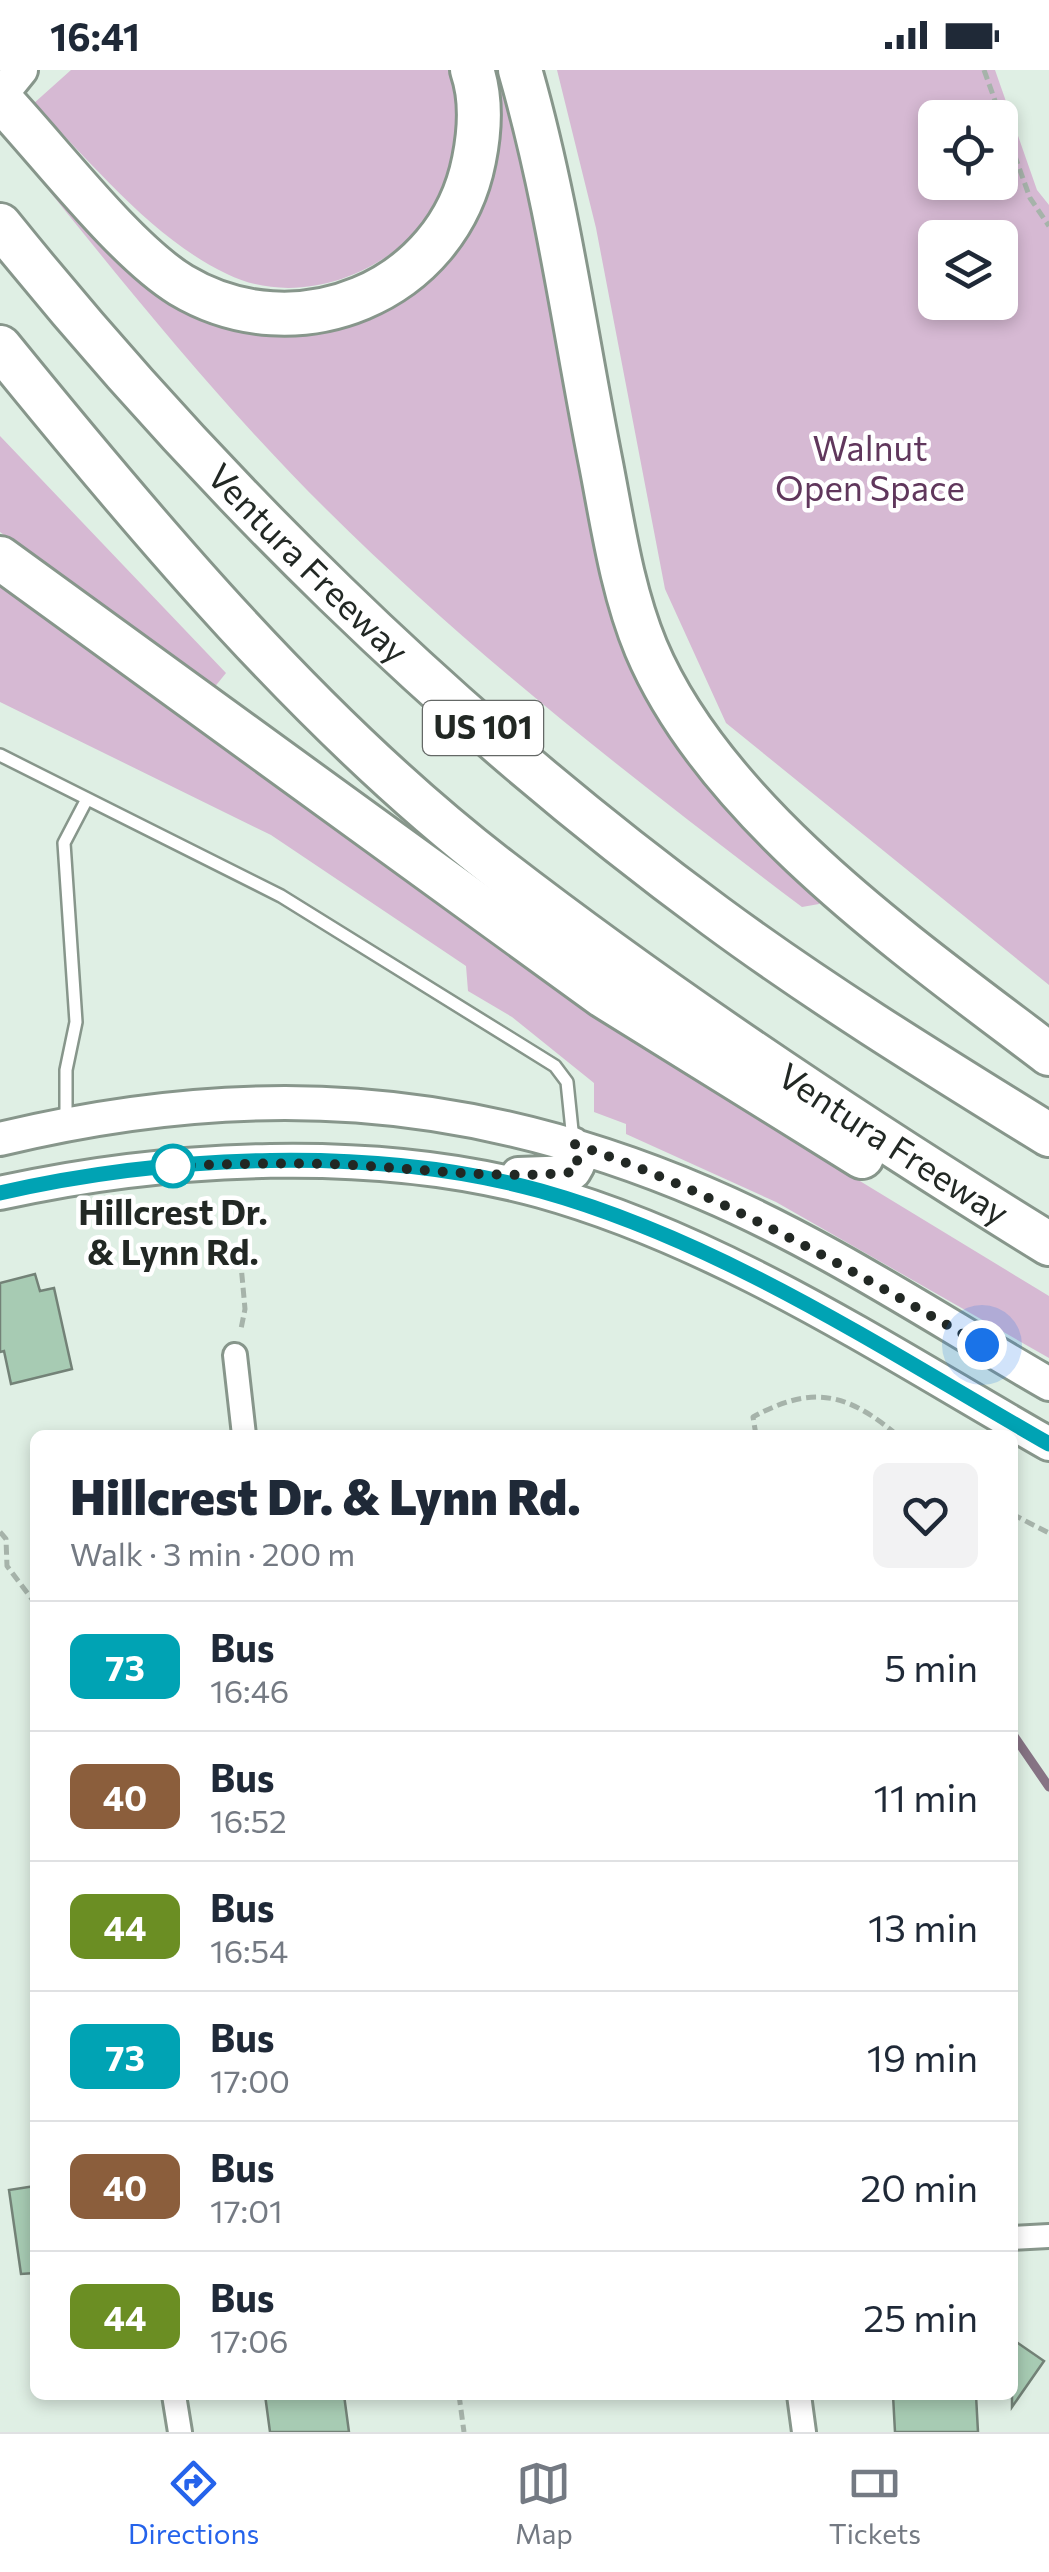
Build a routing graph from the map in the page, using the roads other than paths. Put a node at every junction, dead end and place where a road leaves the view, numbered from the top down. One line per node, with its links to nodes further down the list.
1 (21, 70): 4 (main road)
2 (472, 70): 4 (highway)
3 (520, 70): 10 (highway)
4 (0, 97)
5 (0, 226): 12 (highway, Ventura Freeway / US 101)
6 (0, 347): 17 (highway, Ventura Freeway / US 101)
7 (0, 558): 18 (highway)
8 (0, 754): 9 (lane)
9 (87, 799): 11 (lane); 14 (lane)
10 (1049, 1054)
11 (66, 1123): 13 (main road); 14 (main road)
12 (1049, 1135)
13 (0, 1139)
14 (574, 1144): 15 (main road); 20 (main road)
15 (464, 1176): 16 (main road); 22 (main road)
16 (0, 1193)
17 (1049, 1244)
18 (1049, 1253)
19 (235, 1356): 21 (street)
20 (1049, 1384)
21 (243, 1430)
22 (1049, 1444)
23 (1049, 2236): 24 (street)
24 (1018, 2238)
25 (175, 2400): 27 (street)
26 (800, 2400): 28 (street)
27 (180, 2432)
28 (804, 2432)

